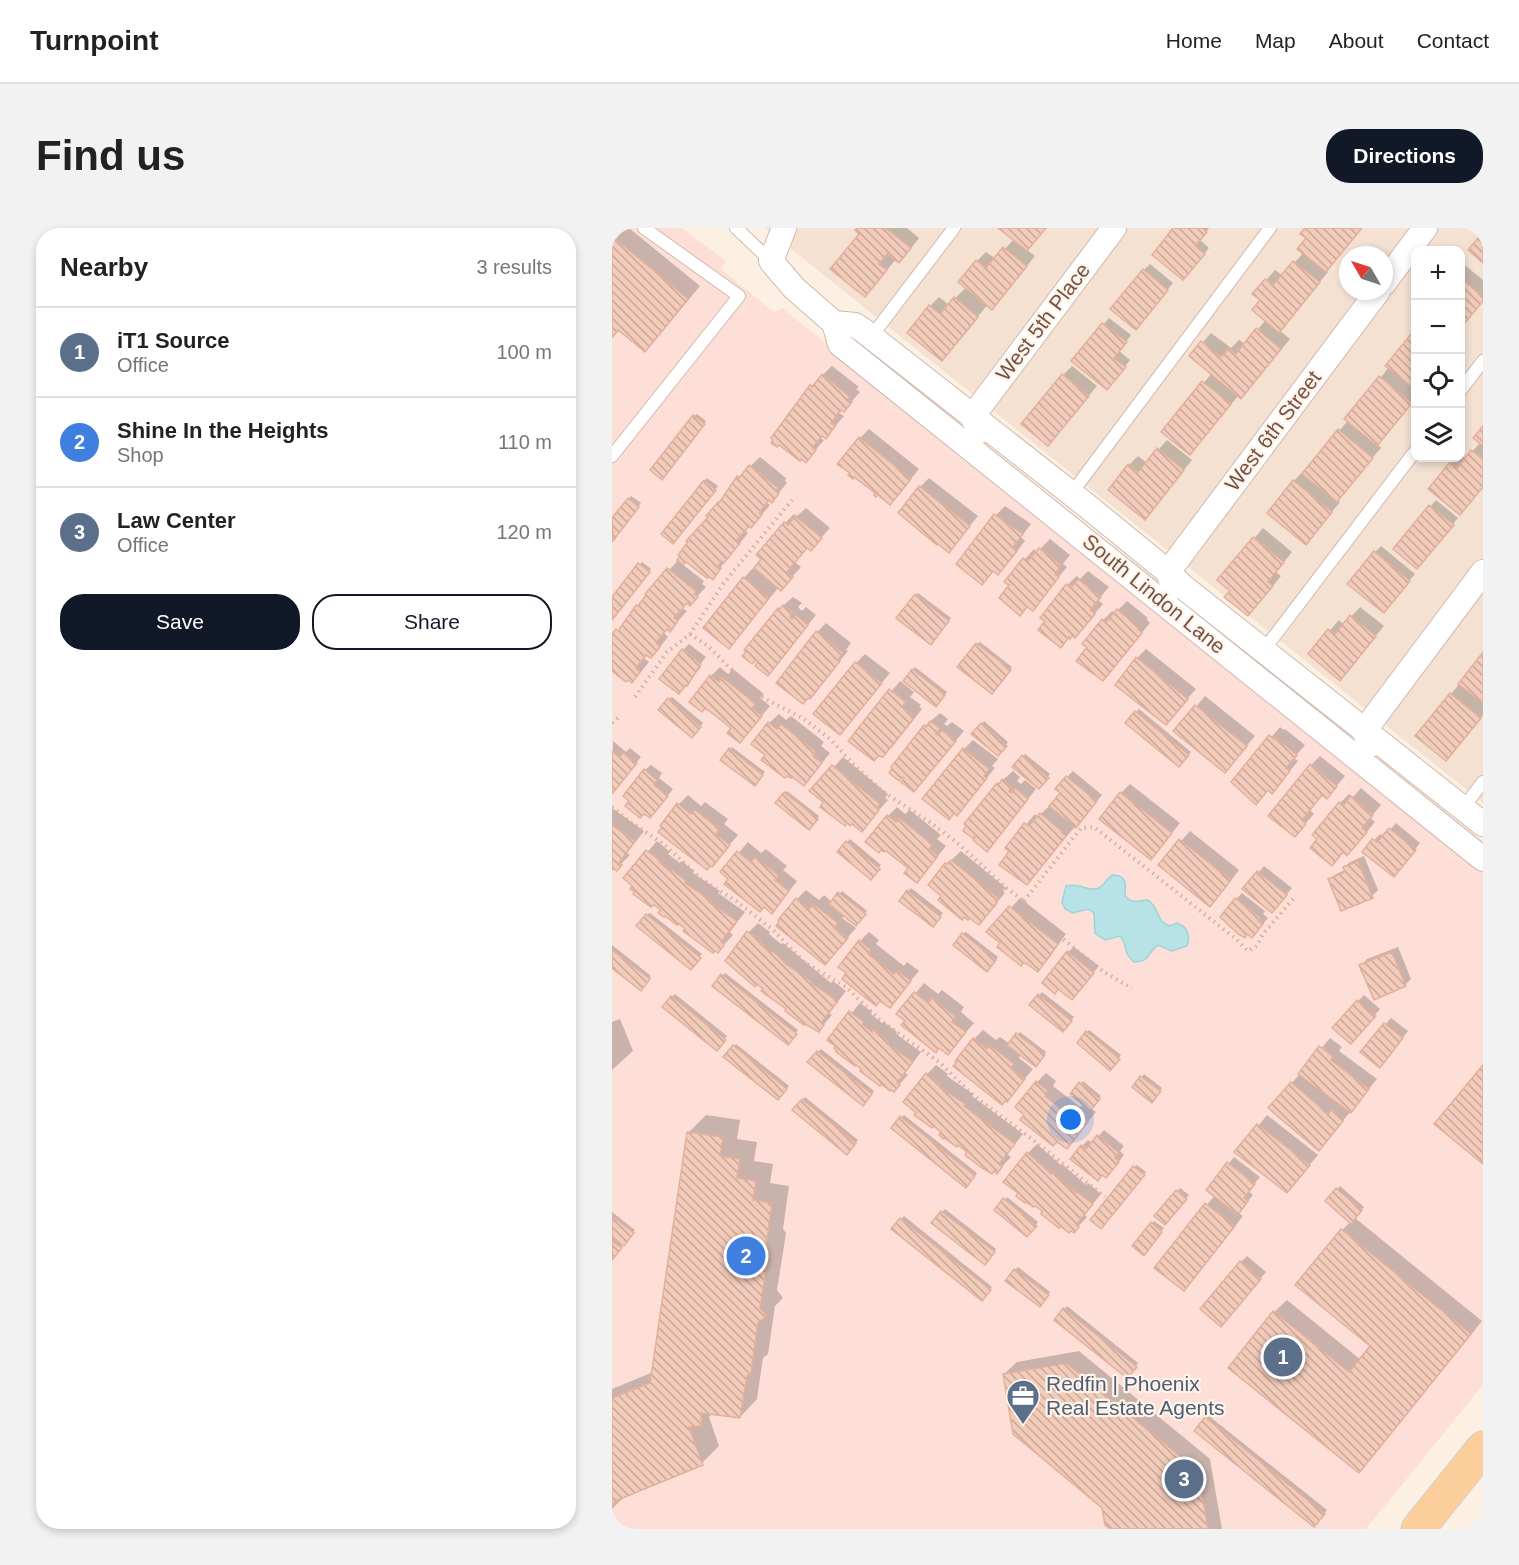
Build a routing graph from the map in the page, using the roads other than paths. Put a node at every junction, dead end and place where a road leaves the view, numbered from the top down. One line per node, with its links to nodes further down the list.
1 (644, 228): 16 (lane)
2 (736, 228): 8 (lane)
3 (784, 228): 8 (street)
4 (954, 228): 12 (lane)
5 (1114, 228): 15 (street, West 5th Place)
6 (1270, 228): 19 (lane)
7 (1425, 228): 9 (street)
8 (771, 261): 11 (street, South Lindon Lane)
9 (1393, 271)
10 (1371, 300): 20 (street, West 6th Street)
11 (834, 323): 12 (street, South Lindon Lane); 18 (street, South Lindon Lane)
12 (871, 338): 15 (street, South Lindon Lane)
13 (1483, 361): 14 (lane)
14 (1465, 386)
15 (972, 417): 18 (street); 19 (street, South Lindon Lane)
16 (613, 452)
17 (1411, 457): 23 (lane)
18 (1017, 485): 22 (street, South Lindon Lane)
19 (1071, 494): 20 (street, South Lindon Lane)
20 (1168, 572): 22 (street); 23 (street, South Lindon Lane)
21 (1483, 572): 24 (street)
22 (1207, 636): 26 (street, South Lindon Lane)
23 (1263, 651): 24 (street, South Lindon Lane)
24 (1364, 731): 26 (street); 27 (street, South Lindon Lane)
25 (1483, 782): 27 (lane)
26 (1401, 792): 29 (street, South Lindon Lane)
27 (1463, 808): 28 (street, South Lindon Lane)
28 (1483, 824)
29 (1450, 832): 30 (street); 31 (street, South Lindon Lane)
30 (1483, 842)
31 (1483, 859)
32 (1483, 1448): 33 (main road)
33 (1418, 1529)

